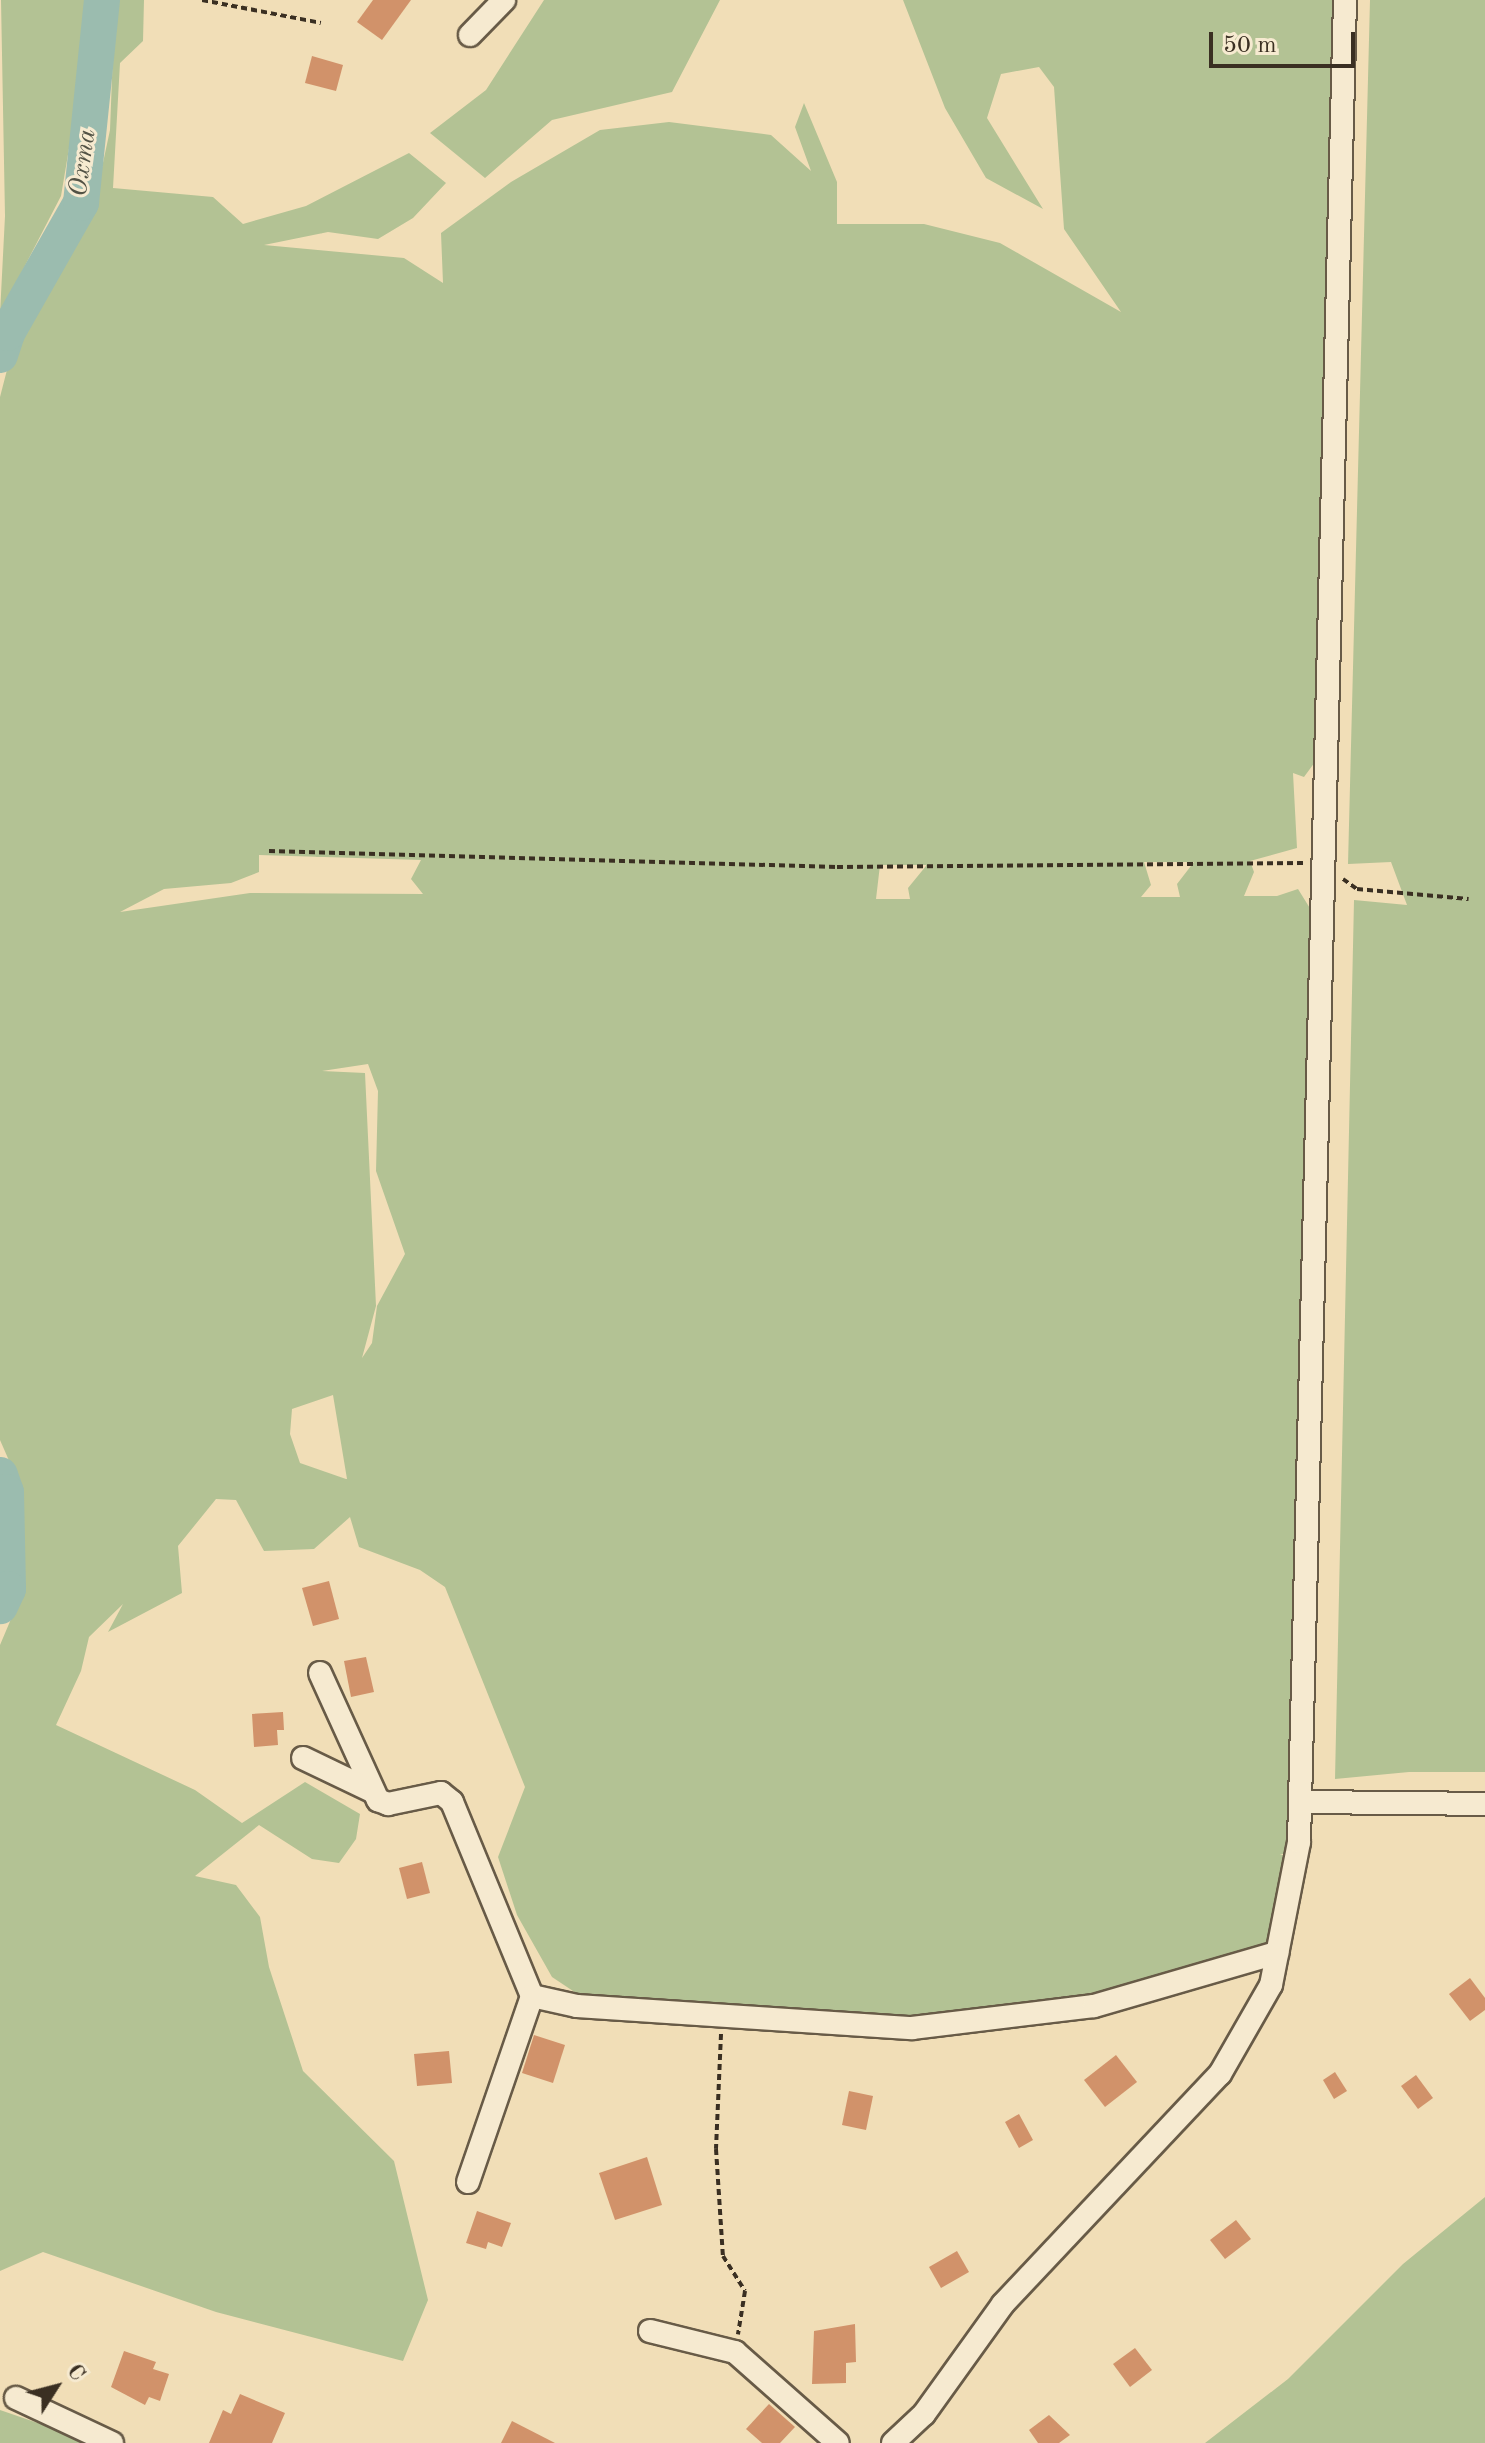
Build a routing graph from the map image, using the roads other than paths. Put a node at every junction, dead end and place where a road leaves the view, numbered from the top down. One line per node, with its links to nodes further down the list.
1 (504, 0): 3 (street)
2 (1345, 0): 7 (street)
3 (470, 35)
4 (320, 1673): 6 (street)
5 (303, 1758): 6 (street)
6 (372, 1791): 10 (street)
7 (1303, 1802): 8 (street); 9 (street)
8 (1485, 1804)
9 (1277, 1953): 10 (street); 14 (street)
10 (532, 1996): 11 (street)
11 (468, 2182)
12 (650, 2331): 16 (street)
13 (16, 2398): 15 (street)
14 (924, 2414): 17 (street); 18 (street)
15 (112, 2443)
16 (838, 2443)
17 (893, 2443)
18 (910, 2443)

